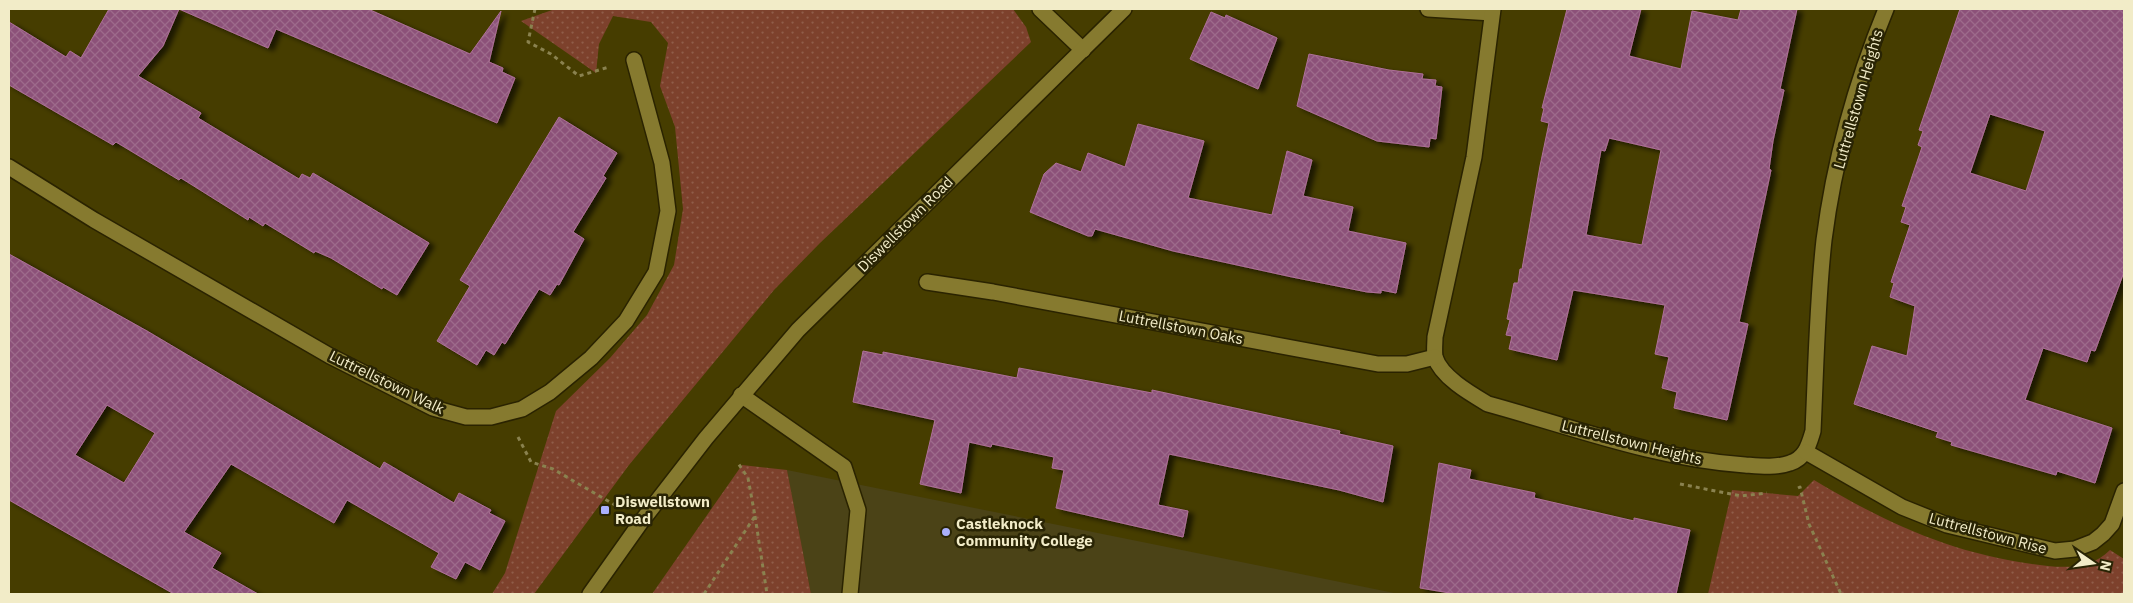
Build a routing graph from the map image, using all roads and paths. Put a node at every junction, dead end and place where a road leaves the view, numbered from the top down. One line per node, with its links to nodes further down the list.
1 (535, 9): 8 (path)
2 (1040, 9): 7 (street)
3 (1124, 9): 7 (street, Diswellstown Road)
4 (1428, 9): 6 (street)
5 (1886, 9): 14 (street, Luttrellstown Heights)
6 (1492, 11): 11 (street)
7 (1083, 50): 12 (street, Diswellstown Road)
8 (634, 60): 13 (street, Luttrellstown Walk)
9 (9, 167): 13 (street, Luttrellstown Walk)
10 (927, 282): 11 (street, Luttrellstown Oaks)
11 (1435, 357): 14 (street, Luttrellstown Heights)
12 (741, 395): 21 (street, Diswellstown Road); 25 (street)
13 (513, 412): 21 (path)
14 (1806, 452): 18 (street, Luttrellstown Rise)
15 (738, 463): 20 (path)
16 (1674, 483): 19 (path)
17 (1792, 489): 26 (path)
18 (2124, 490)
19 (1774, 492)
20 (755, 516): 23 (path); 24 (path)
21 (641, 522): 22 (street, Diswellstown Road)
22 (590, 594)
23 (704, 594)
24 (767, 594)
25 (850, 594)
26 (1841, 594)

